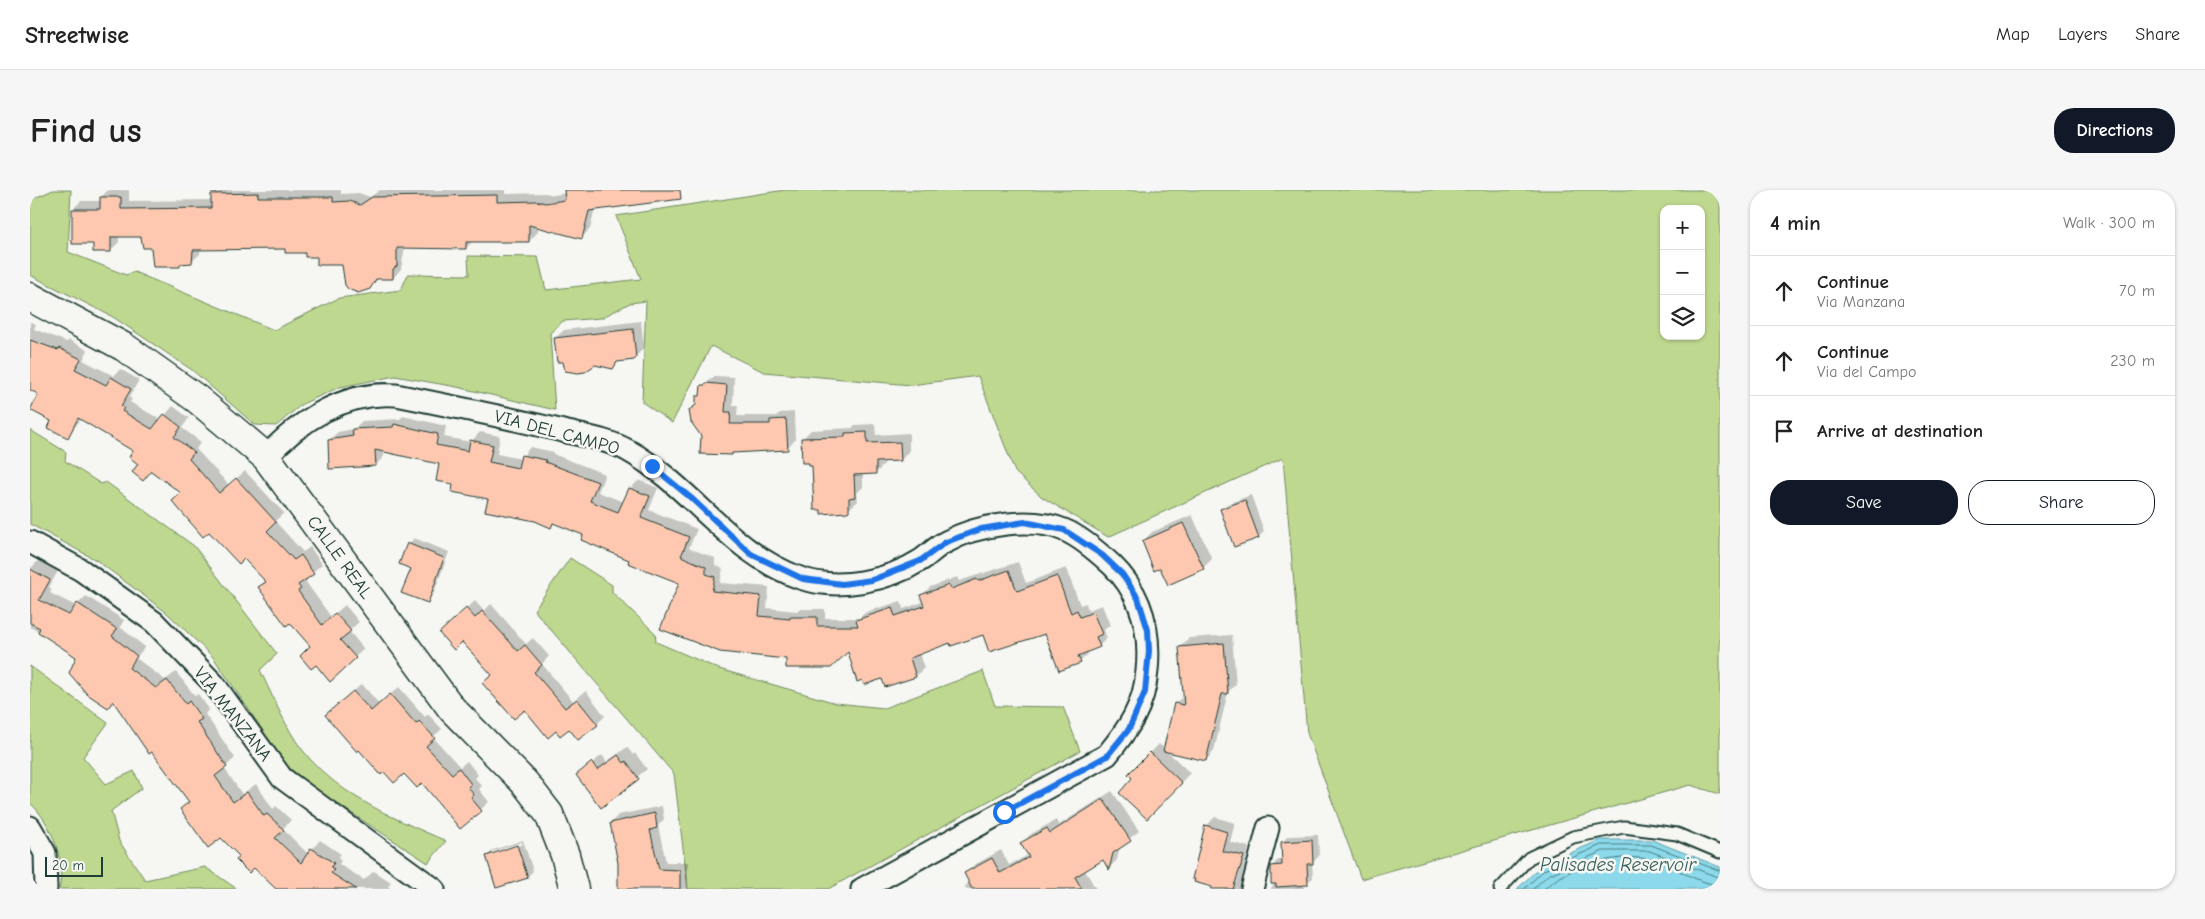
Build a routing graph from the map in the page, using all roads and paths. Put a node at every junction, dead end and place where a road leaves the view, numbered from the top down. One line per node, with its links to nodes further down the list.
1 (30, 297): 2 (street, CALLE REAL)
2 (266, 457): 9 (street, CALLE REAL); 10 (street, VIA DEL CAMPO)
3 (30, 542): 8 (street, VIA MANZANA)
4 (30, 827): 7 (street)
5 (1268, 828): 11 (street)
6 (1720, 852): 12 (lane)
7 (46, 889)
8 (434, 889)
9 (574, 889)
10 (862, 889)
11 (1252, 889)
12 (1500, 889)

